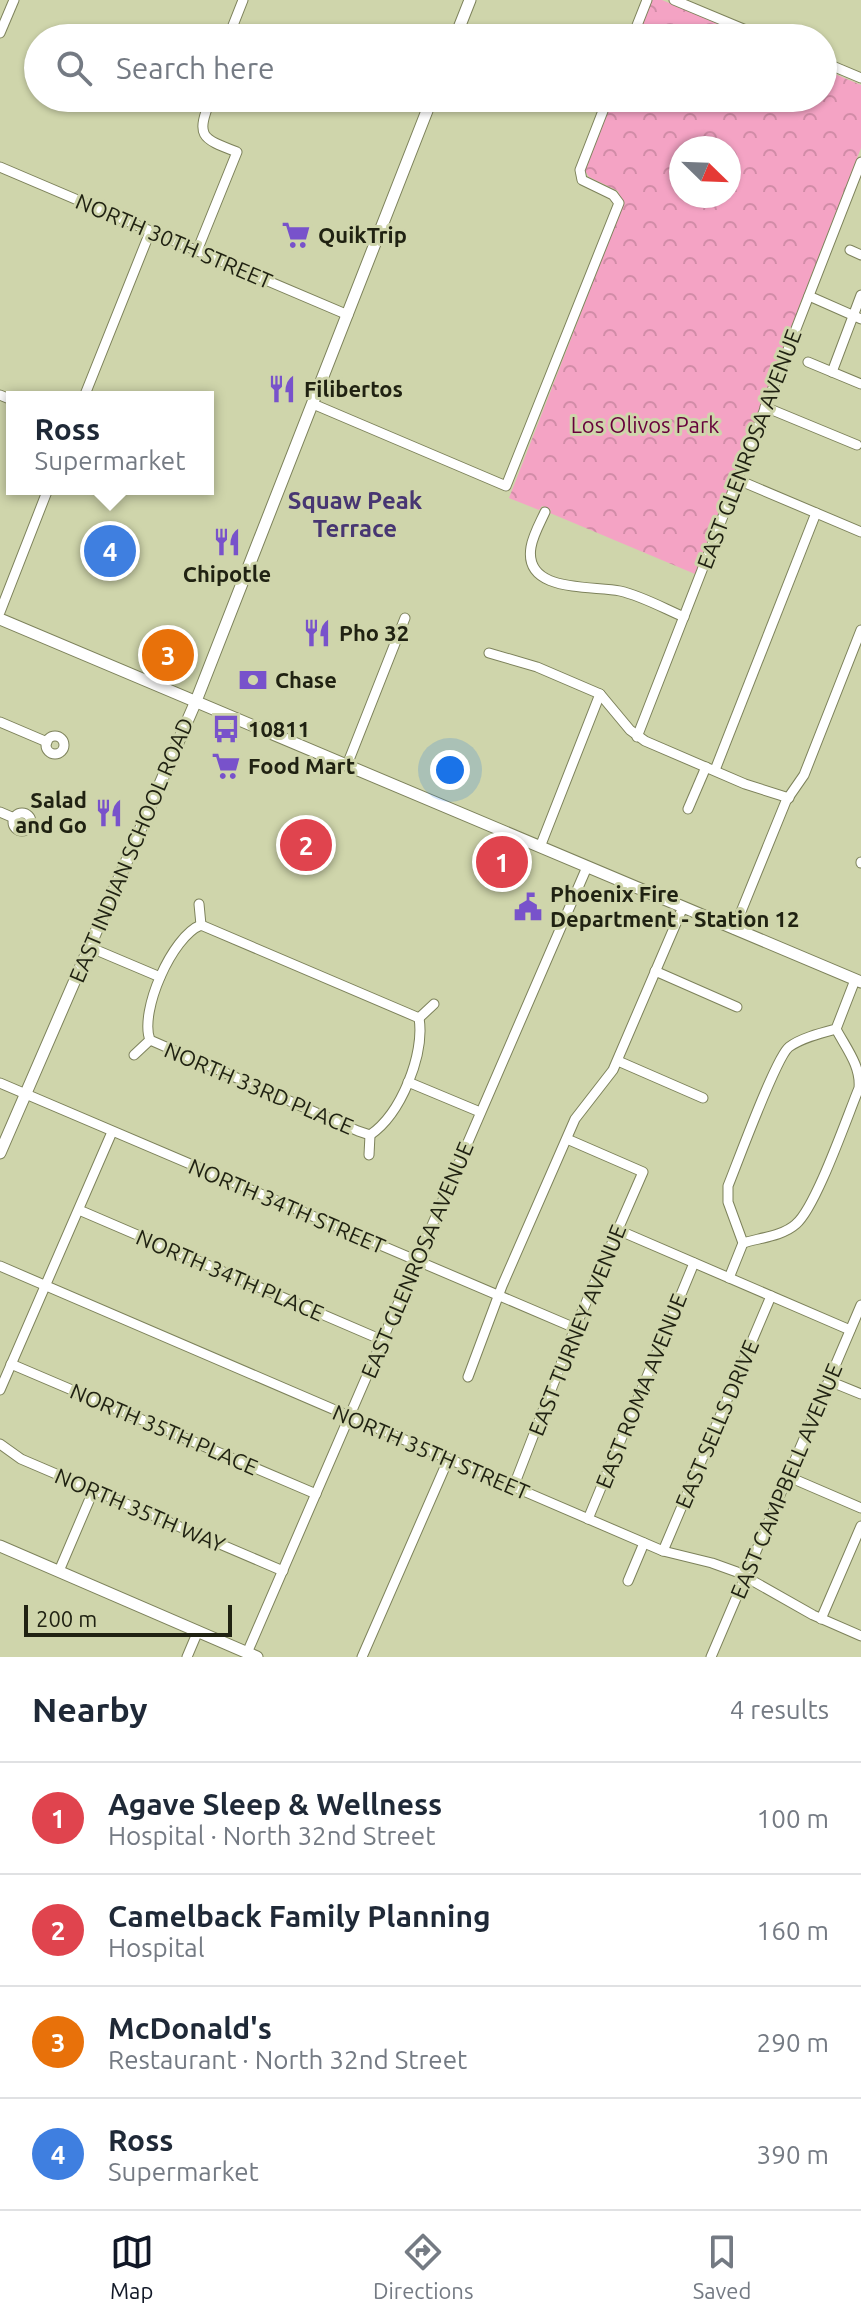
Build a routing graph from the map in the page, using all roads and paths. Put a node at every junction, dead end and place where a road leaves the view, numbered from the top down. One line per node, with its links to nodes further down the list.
1 (14, 0): 10 (street)
2 (243, 0): 6 (street)
3 (470, 0): 7 (main road)
4 (647, 0): 8 (street)
5 (674, 0): 9 (street)
6 (234, 24)
7 (461, 24)
8 (638, 24)
9 (731, 24)
10 (0, 33)
11 (837, 68): 12 (street)
12 (861, 78)
13 (206, 112): 20 (street)
14 (427, 112): 24 (main road, EAST INDIAN SCHOOL ROAD)
15 (603, 112): 30 (street)
16 (861, 162): 23 (street, EAST GLENROSA AVENUE)
17 (0, 167): 18 (street, NORTH 30TH STREET)
18 (150, 232): 20 (street, NORTH 30TH STREET); 29 (street)
19 (850, 250): 21 (street)
20 (197, 251): 24 (street, NORTH 30TH STREET)
21 (861, 255)
22 (861, 295): 25 (street)
23 (809, 296): 25 (street); 31 (street, EAST GLENROSA AVENUE)
24 (348, 315): 30 (main road, EAST INDIAN SCHOOL ROAD)
25 (857, 317): 27 (street)
26 (808, 362): 27 (street)
27 (832, 372): 28 (street)
28 (861, 384)
29 (86, 391)
30 (313, 404): 45 (main road, EAST INDIAN SCHOOL ROAD)
31 (765, 407): 32 (street); 33 (street, EAST GLENROSA AVENUE)
32 (857, 445)
33 (736, 479): 36 (street); 39 (street, EAST GLENROSA AVENUE)
34 (46, 495): 38 (street)
35 (545, 512): 39 (street)
36 (816, 513): 37 (street); 50 (street)
37 (861, 532)
38 (0, 612)
39 (684, 617): 47 (street, EAST GLENROSA AVENUE)
40 (405, 618): 49 (street)
41 (0, 619): 45 (main road)
42 (861, 630): 51 (street)
43 (489, 653): 44 (street)
44 (600, 694): 47 (street); 55 (street)
45 (196, 701): 49 (main road); 61 (main road, EAST INDIAN SCHOOL ROAD)
46 (0, 722): 48 (street)
47 (637, 737): 50 (street)
48 (47, 742)
49 (347, 765): 55 (main road)
50 (711, 769): 51 (street); 52 (street)
51 (789, 798): 60 (street)
52 (688, 809)
53 (0, 812): 54 (street)
54 (14, 818)
55 (540, 847): 56 (main road)
56 (587, 867): 58 (main road); 76 (street, EAST GLENROSA AVENUE)
57 (199, 904): 59 (street)
58 (683, 907): 60 (main road); 62 (street)
59 (201, 925): 63 (street, NORTH 33RD PLACE); 67 (street)
60 (734, 929): 64 (main road)
61 (89, 947): 63 (street); 74 (main road, EAST INDIAN SCHOOL ROAD)
62 (655, 971): 66 (street); 71 (street)
63 (160, 977): 69 (street, NORTH 33RD PLACE)
64 (858, 981): 68 (street)
65 (434, 1004): 67 (street)
66 (737, 1007)
67 (419, 1018): 72 (street, NORTH 33RD PLACE)
68 (836, 1029): 84 (street); 84 (street)
69 (150, 1040): 70 (street, NORTH 33RD PLACE); 78 (street, NORTH 33RD PLACE)
70 (134, 1055)
71 (618, 1061): 75 (street); 79 (street)
72 (408, 1082): 76 (street); 78 (street, NORTH 33RD PLACE)
73 (0, 1083): 74 (street, NORTH 34TH STREET)
74 (25, 1095): 77 (street, NORTH 34TH STREET); 80 (main road, EAST INDIAN SCHOOL ROAD)
75 (703, 1098)
76 (480, 1112): 85 (street, EAST GLENROSA AVENUE)
77 (112, 1132): 82 (street); 85 (street, NORTH 34TH STREET)
78 (370, 1135): 81 (street, NORTH 33RD PLACE)
79 (567, 1139): 83 (street, EAST TURNEY AVENUE); 90 (street)
80 (0, 1153)
81 (369, 1155)
82 (79, 1210): 89 (street); 95 (street, NORTH 34TH PLACE)
83 (618, 1230): 86 (street); 93 (street, EAST TURNEY AVENUE)
84 (743, 1243): 88 (street)
85 (417, 1261): 90 (street, NORTH 34TH STREET); 95 (street, EAST GLENROSA AVENUE)
86 (694, 1263): 88 (street); 109 (street, EAST ROMA AVENUE)
87 (0, 1266): 89 (street, NORTH 35TH STREET)
88 (729, 1278): 91 (street)
89 (45, 1287): 96 (street); 101 (street, NORTH 35TH STREET)
90 (499, 1296): 93 (street, NORTH 34TH STREET); 97 (street)
91 (771, 1296): 94 (street); 113 (street, EAST SELLS DRIVE)
92 (861, 1305): 94 (street, EAST CAMPBELL AVENUE)
93 (575, 1328): 105 (street, EAST TURNEY AVENUE)
94 (850, 1330): 98 (street, EAST CAMPBELL AVENUE)
95 (382, 1340): 101 (street, EAST GLENROSA AVENUE)
96 (11, 1364): 99 (street); 107 (street, NORTH 35TH PLACE)
97 (468, 1377)
98 (829, 1381): 100 (street); 104 (street, EAST CAMPBELL AVENUE)
99 (0, 1390)
100 (861, 1394)
101 (349, 1417): 103 (street, NORTH 35TH STREET); 107 (street, EAST GLENROSA AVENUE)
102 (0, 1444): 106 (street, NORTH 35TH WAY)
103 (448, 1460): 105 (street, NORTH 35TH STREET); 123 (street)
104 (789, 1477): 108 (street); 116 (street, EAST CAMPBELL AVENUE)
105 (513, 1488): 109 (street, NORTH 35TH STREET)
106 (94, 1489): 114 (street); 115 (street, NORTH 35TH WAY)
107 (316, 1494): 115 (street, EAST GLENROSA AVENUE)
108 (861, 1508)
109 (588, 1519): 111 (street, NORTH 35TH STREET)
110 (861, 1526): 118 (street)
111 (644, 1543): 113 (street, NORTH 35TH STREET); 117 (street)
112 (1, 1550): 114 (main road)
113 (663, 1551): 116 (street, NORTH 35TH STREET)
114 (59, 1571): 119 (main road)
115 (283, 1571): 121 (street, EAST GLENROSA AVENUE)
116 (745, 1576): 118 (street, NORTH 35TH STREET); 124 (street, EAST CAMPBELL AVENUE)
117 (628, 1581)
118 (821, 1619): 120 (street, NORTH 35TH STREET)
119 (198, 1631): 121 (main road); 122 (street)
120 (861, 1636)
121 (252, 1655)
122 (187, 1657)
123 (362, 1657)
124 (711, 1657)

